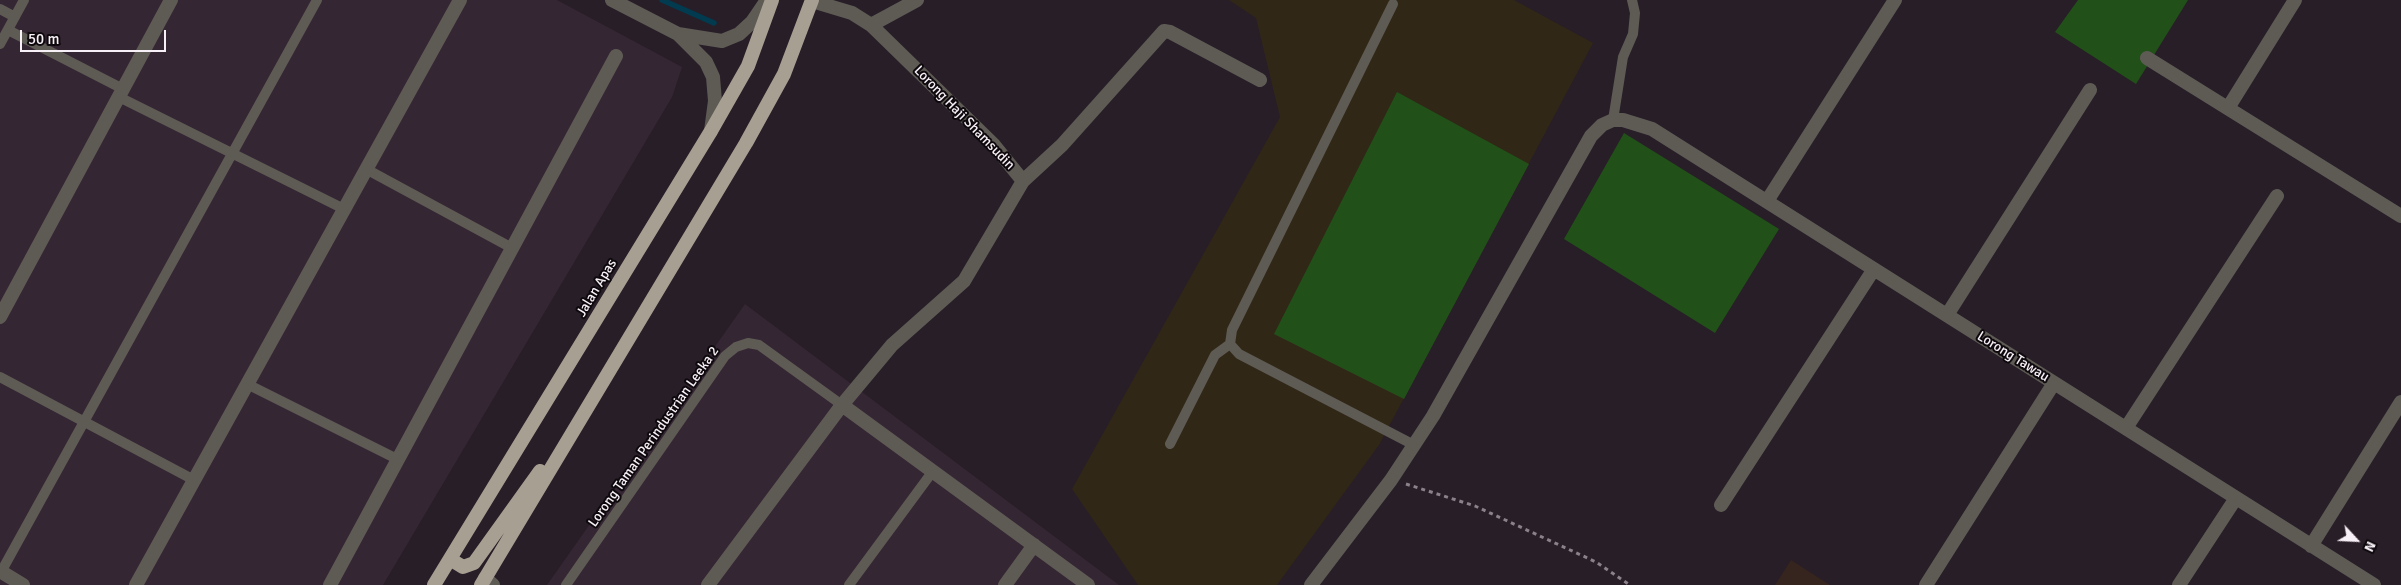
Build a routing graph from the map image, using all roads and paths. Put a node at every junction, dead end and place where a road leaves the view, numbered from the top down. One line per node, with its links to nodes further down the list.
1 (24, 0): 16 (lane)
2 (172, 0): 25 (street)
3 (317, 0): 29 (lane)
4 (460, 0): 30 (street)
5 (612, 0): 13 (street)
6 (767, 0): 19 (street)
7 (772, 0): 28 (highway, Jalan Apas)
8 (812, 0): 17 (street, Lorong Haji Shamsudin); 47 (highway)
9 (917, 0): 17 (street)
10 (1632, 0): 27 (lane)
11 (1896, 0): 33 (street)
12 (2295, 0): 26 (street)
13 (631, 4): 19 (street)
14 (1393, 4): 40 (lane)
15 (0, 9): 16 (lane)
16 (15, 17): 18 (lane)
17 (871, 24): 31 (street, Lorong Haji Shamsudin)
18 (8, 30): 20 (lane); 25 (lane)
19 (678, 34): 28 (street)
20 (0, 44)
21 (616, 56): 36 (street)
22 (2147, 58): 26 (street)
23 (1260, 80): 31 (street)
24 (2090, 90): 38 (street)
25 (121, 93): 29 (lane); 39 (street)
26 (2228, 108): 35 (street)
27 (1613, 120): 33 (street, Lorong Tawau); 50 (street)
28 (711, 131): 59 (highway, Jalan Apas)
29 (232, 153): 34 (lane); 46 (lane)
30 (366, 169): 34 (street); 36 (lane)
31 (1023, 181): 45 (street, Lorong Haji Shamsudin)
32 (2277, 196): 48 (street)
33 (1767, 202): 37 (street, Lorong Tawau)
34 (344, 209): 43 (street)
35 (2401, 216)
36 (512, 248): 51 (street)
37 (1874, 269): 38 (street, Lorong Tawau); 56 (street)
38 (1947, 315): 42 (street, Lorong Tawau)
39 (0, 316)
40 (1230, 344): 49 (lane); 50 (lane)
41 (0, 377): 46 (lane)
42 (2054, 383): 48 (street, Lorong Tawau); 73 (street)
43 (247, 384): 51 (lane); 53 (street)
44 (2401, 402): 58 (street)
45 (842, 405): 52 (street); 66 (lane, Lorong Taman Perindustrian Leeka 2); 67 (street, Lorong Haji Shamsudin)
46 (84, 421): 53 (lane); 60 (lane)
47 (574, 427): 59 (highway); 61 (highway)
48 (2126, 428): 55 (street, Lorong Tawau)
49 (1170, 444)
50 (1414, 445): 54 (street)
51 (397, 459): 64 (street)
52 (933, 471): 57 (street); 68 (lane)
53 (194, 480): 63 (street)
54 (1391, 480): 71 (street); 72 (path)
55 (2236, 498): 58 (street, Lorong Tawau); 74 (street)
56 (1721, 504)
57 (1034, 545): 69 (street); 70 (street)
58 (2311, 546): 75 (street, Lorong Tawau)
59 (450, 559): 65 (highway, Jalan Apas)
60 (0, 572): 62 (street)
61 (486, 583)
62 (23, 585)
63 (136, 585)
64 (330, 585)
65 (434, 585)
66 (566, 585)
67 (708, 585)
68 (849, 585)
69 (1005, 585)
70 (1088, 585)
71 (1311, 585)
72 (1630, 585)
73 (1926, 585)
74 (2180, 585)
75 (2374, 585)

